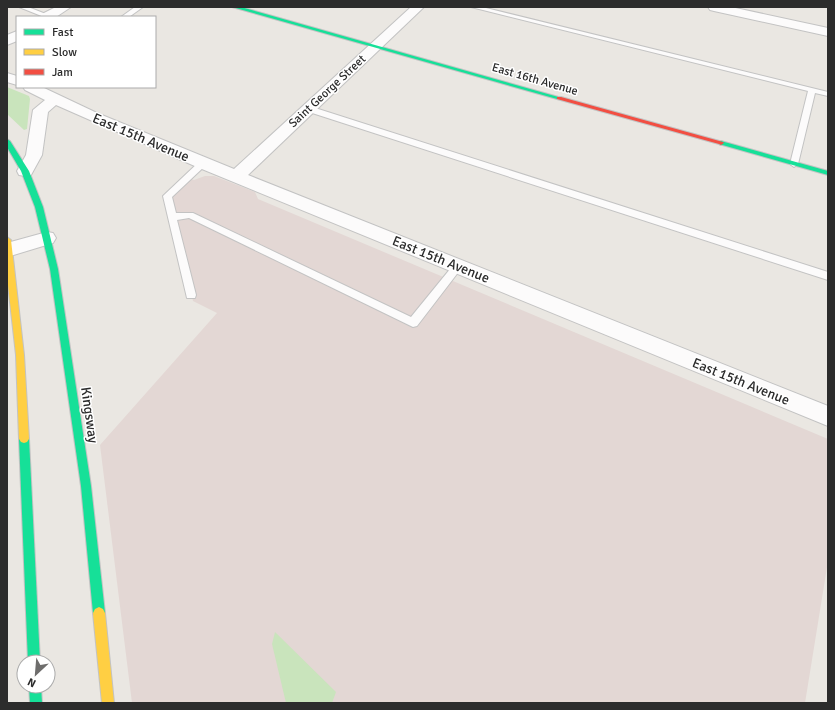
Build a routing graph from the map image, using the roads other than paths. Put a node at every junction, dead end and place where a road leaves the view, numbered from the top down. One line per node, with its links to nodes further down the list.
1 (22, 7): 8 (lane)
2 (65, 7): 9 (street)
3 (140, 7): 10 (lane)
4 (235, 7): 14 (main road, East 16th Avenue)
5 (418, 7): 14 (street, Saint George Street)
6 (474, 7): 16 (lane)
7 (714, 7): 11 (street)
8 (45, 16)
9 (50, 16)
10 (126, 16)
11 (828, 32)
12 (16, 36): 13 (street)
13 (7, 41)
14 (375, 46): 19 (street, Saint George Street); 22 (main road, East 16th Avenue)
15 (32, 88): 18 (street, East 15th Avenue)
16 (812, 90): 17 (lane); 22 (lane)
17 (828, 94)
18 (56, 98): 21 (street, East 15th Avenue); 23 (street)
19 (309, 109): 25 (street, Saint George Street); 30 (lane)
20 (7, 141): 23 (main road, Kingsway)
21 (204, 163): 25 (street, East 15th Avenue); 26 (lane)
22 (794, 164): 24 (main road, East 16th Avenue)
23 (25, 171): 27 (main road, Kingsway)
24 (828, 173)
25 (237, 176): 29 (street, East 15th Avenue)
26 (173, 216): 29 (lane); 31 (lane)
27 (47, 238): 28 (street); 34 (main road, Kingsway)
28 (7, 247): 33 (main road)
29 (458, 266): 32 (street, East 15th Avenue)
30 (828, 276)
31 (191, 295)
32 (828, 416)
33 (34, 654)
34 (108, 703)

